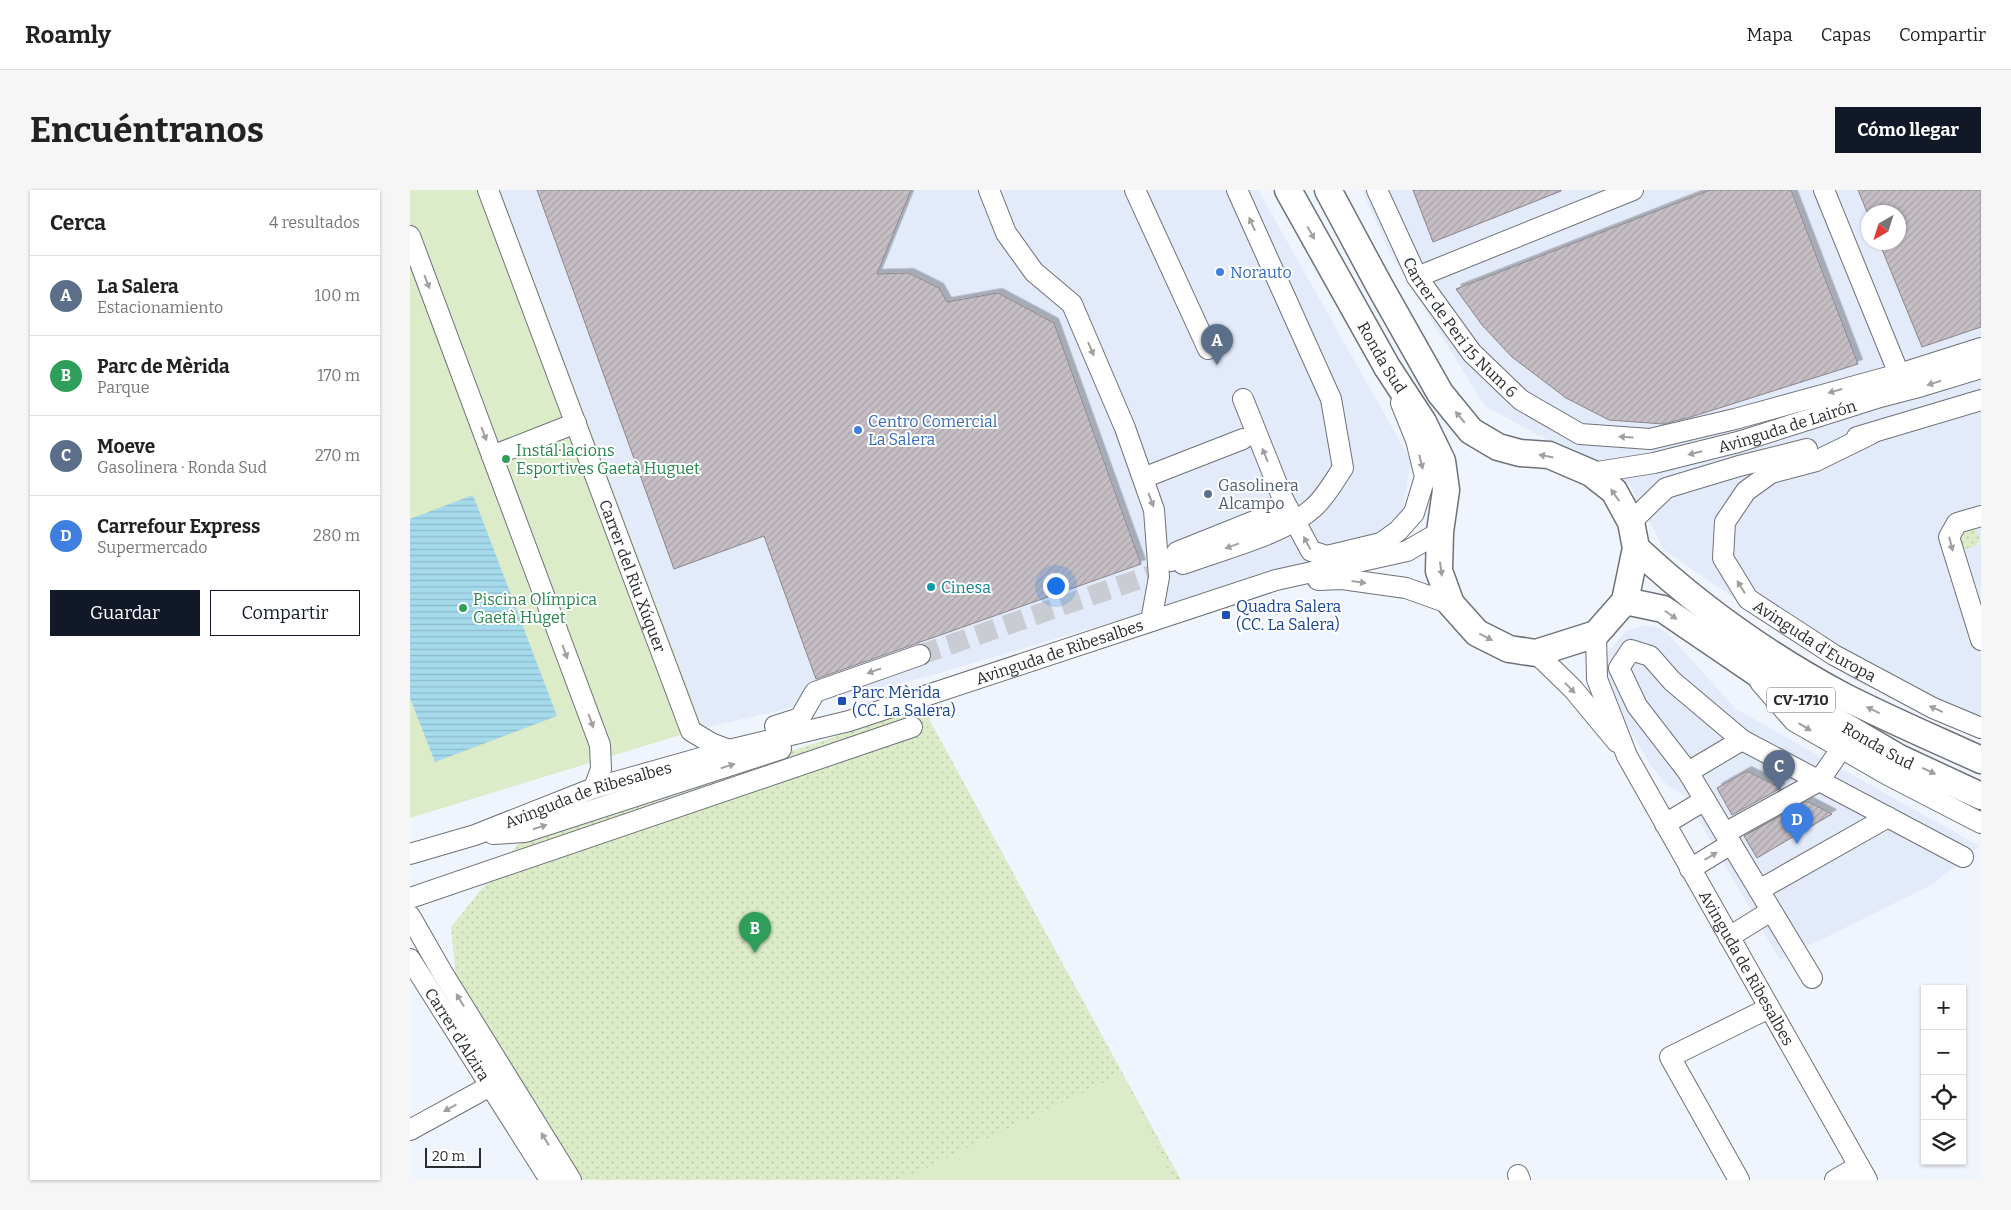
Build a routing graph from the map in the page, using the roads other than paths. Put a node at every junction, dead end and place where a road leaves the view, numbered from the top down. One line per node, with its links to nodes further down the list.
1 (488, 190): 21 (street, Carrer del Riu Xúquer)
2 (989, 190): 27 (street, one-way to 27)
3 (1135, 190): 14 (street)
4 (1237, 190): 30 (street, one-way to 4)
5 (1288, 190): 15 (main road, Ronda Sud, one-way to 15)
6 (1328, 190): 10 (main road, Ronda Sud)
7 (1377, 190): 12 (street, Carrer de Peri 15 Num 6)
8 (1632, 190): 12 (street)
9 (1824, 190): 17 (street)
10 (1339, 202): 26 (main road, Ronda Sud, one-way to 10)
11 (410, 236): 25 (street, one-way to 25)
12 (1417, 277): 22 (street, Carrer de Peri 15 Num 6)
13 (1981, 348): 17 (street, Avinguda de Lairón)
14 (1208, 349)
15 (1387, 367): 30 (street, one-way to 30); 32 (main road, Ronda Sud)
16 (1981, 368): 18 (street, Avinguda de Lairón, one-way to 18)
17 (1899, 374): 18 (street, Avinguda de Lairón)
18 (1876, 389): 22 (street, Avinguda de Lairón, one-way to 22); 26 (street, Avinguda de Lairón, one-way to 26)
19 (1242, 399): 28 (street, one-way to 19)
20 (1981, 400): 23 (street, Avinguda de Lairón)
21 (576, 423): 25 (street); 49 (street, Carrer del Riu Xúquer)
22 (1580, 434)
23 (1871, 434): 31 (street, Avinguda de Lairón); 48 (street, Avinguda d'Europa, one-way to 23)
24 (1243, 439): 27 (street)
25 (492, 456): 59 (street, one-way to 59)
26 (1591, 473): 31 (main road, Ronda Sud, one-way to 26)
27 (1143, 478): 35 (street, one-way to 35)
28 (1283, 500): 30 (street); 35 (street)
29 (1981, 516): 41 (street, one-way to 41)
30 (1295, 521): 34 (street, one-way to 34)
31 (1631, 522): 33 (main road, Ronda Sud)
32 (1440, 532): 36 (street, Avinguda de Ribesalbes); 38 (main road, Ronda Sud, one-way to 38)
33 (1636, 548): 37 (main road); 55 (main road, Ronda Sud / CV-1710, one-way to 33)
34 (1183, 564)
35 (1159, 578): 39 (street)
36 (1276, 580): 38 (street, Avinguda de Ribesalbes, one-way to 38); 39 (street, Avinguda de Ribesalbes)
37 (1625, 601): 40 (main road); 44 (main road, Ronda Sud / CV-1710, one-way to 44)
38 (1451, 604): 42 (main road, one-way to 42)
39 (1151, 621): 46 (street, Avinguda de Ribesalbes)
40 (1596, 634): 42 (main road); 54 (street, Avinguda de Ribesalbes)
41 (1981, 640)
42 (1536, 653): 54 (street, Avinguda de Ribesalbes, one-way to 54)
43 (920, 655): 45 (street, one-way to 45)
44 (1747, 668): 52 (street, one-way to 52); 60 (main road, Ronda Sud / CV-1710, one-way to 60)
45 (787, 722): 50 (street); 53 (street)
46 (842, 723): 50 (street, Avinguda de Ribesalbes); 56 (street, Avinguda de Ribesalbes, one-way to 46)
47 (912, 727): 61 (street)
48 (1981, 728)
49 (691, 730): 53 (street); 56 (street)
50 (766, 740): 53 (street, Avinguda de Ribesalbes)
51 (1742, 740): 57 (street); 57 (street); 58 (street)
52 (1841, 749): 58 (street); 65 (street)
53 (713, 750): 56 (street, Avinguda de Ribesalbes); 63 (street, Avinguda de Ribesalbes)
54 (1628, 756): 66 (street, Avinguda de Ribesalbes)
55 (1981, 760)
56 (688, 770): 59 (street, Avinguda de Ribesalbes); 61 (street); 63 (street, Avinguda de Ribesalbes)
57 (1688, 772): 62 (street)
58 (1819, 781): 64 (street); 68 (street)
59 (594, 788): 67 (street, Avinguda de Ribesalbes)
60 (1981, 796)
61 (703, 799): 73 (street)
62 (1705, 800): 66 (street); 68 (street)
63 (593, 810): 67 (street, Avinguda de Ribesalbes, one-way to 63)
64 (1888, 817): 70 (street); 72 (street)
65 (1981, 823)
66 (1665, 824): 71 (street, Avinguda de Ribesalbes)
67 (475, 835): 69 (street, Avinguda de Ribesalbes)
68 (1728, 838): 71 (street, one-way to 68); 72 (street)
69 (410, 854)
70 (1963, 857)
71 (1690, 869): 76 (street, Avinguda de Ribesalbes)
72 (1759, 890): 74 (street)
73 (410, 898)
74 (1772, 911): 76 (street); 79 (street)
75 (410, 916): 78 (street, Carrer d'Alzira)
76 (1729, 937): 81 (street, Avinguda de Ribesalbes)
77 (410, 959): 80 (street, Carrer d'Alzira)
78 (442, 972): 80 (street, Carrer d'Alzira); 82 (street, Carrer d'Alzira, one-way to 78)
79 (1812, 978)
80 (417, 985): 82 (street, Carrer d'Alzira)
81 (1770, 1008): 84 (street, Avinguda de Ribesalbes); 87 (street)
82 (499, 1081): 83 (street, one-way to 83); 85 (street, Carrer d'Alzira)
83 (410, 1130)
84 (1863, 1173): 88 (street)
85 (547, 1174): 86 (street, Carrer d'Alzira)
86 (571, 1180)
87 (1739, 1180)
88 (1835, 1180)

